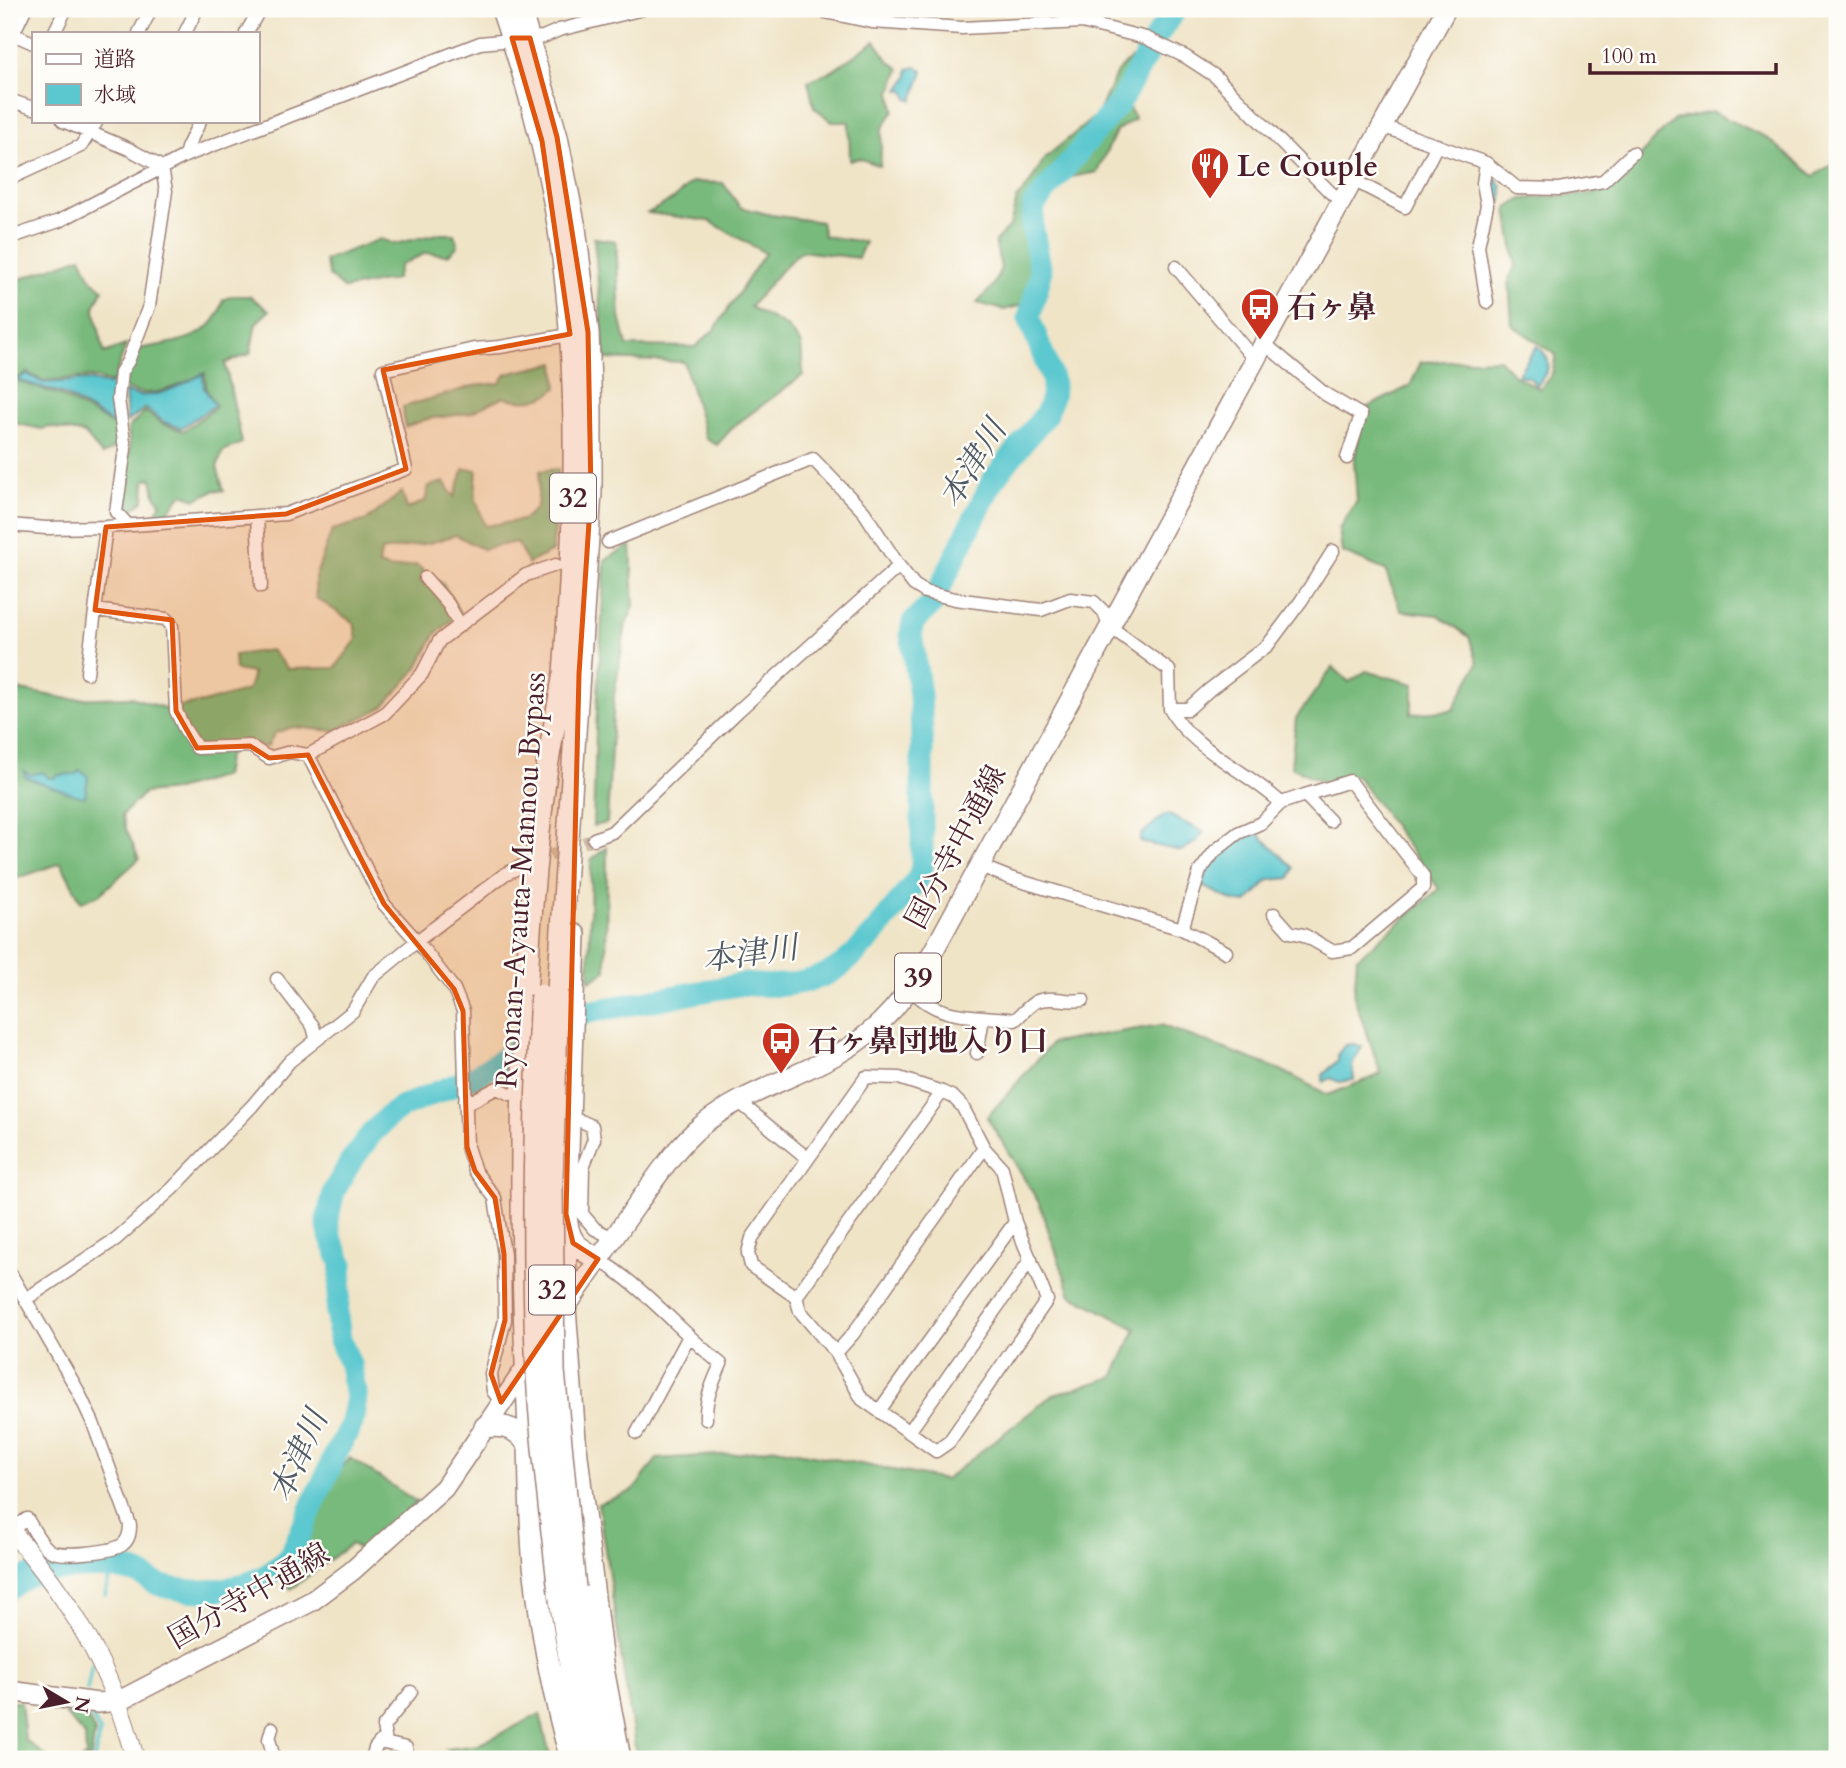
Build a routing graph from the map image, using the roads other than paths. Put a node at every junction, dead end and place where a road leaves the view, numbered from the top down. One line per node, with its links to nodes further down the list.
1 (25, 9): 18 (street)
2 (66, 9): 13 (street)
3 (151, 9): 14 (street)
4 (197, 9): 15 (street)
5 (260, 9): 16 (street)
6 (502, 9): 17 (highway, Ryonan-Ayauta-Mannou Bypass / 32)
7 (520, 9): 17 (highway, Ryonan-Ayauta-Mannou Bypass / 32)
8 (643, 9): 17 (street)
9 (811, 9): 12 (street)
10 (1088, 9): 12 (street)
11 (1446, 9): 23 (main road, 国分寺中通線 / 39)
12 (1082, 22): 32 (street)
13 (54, 32)
14 (140, 32)
15 (186, 32)
16 (247, 32)
17 (521, 38): 27 (street); 36 (highway, Ryonan-Ayauta-Mannou Bypass / 32)
18 (32, 43)
19 (9, 100): 20 (street)
20 (32, 108)
21 (68, 122): 24 (street)
22 (200, 122): 27 (street)
23 (1382, 126): 25 (street); 31 (main road, 国分寺中通線 / 39)
24 (94, 127): 29 (street); 30 (street)
25 (1437, 145): 28 (street); 31 (street)
26 (1633, 153): 28 (street)
27 (186, 156): 29 (street)
28 (1486, 163): 35 (street)
29 (163, 167): 33 (street); 41 (street)
30 (9, 179)
31 (1353, 180): 32 (main road, 国分寺中通線 / 39)
32 (1342, 201): 37 (main road, 国分寺中通線 / 39)
33 (9, 238)
34 (1176, 267): 37 (street)
35 (1487, 302)
36 (579, 334): 39 (street); 53 (highway, Ryonan-Ayauta-Mannou Bypass / 32)
37 (1259, 351): 38 (street); 51 (main road, 国分寺中通線 / 39)
38 (1347, 458)
39 (257, 517): 41 (street); 48 (street)
40 (9, 525): 42 (street)
41 (128, 525): 42 (street)
42 (106, 527): 49 (street)
43 (608, 542): 46 (street)
44 (1333, 551): 54 (street)
45 (556, 565): 50 (street)
46 (899, 566): 51 (street); 59 (street)
47 (425, 578): 50 (street)
48 (261, 586)
49 (95, 610): 52 (street); 55 (street)
50 (460, 625): 55 (street)
51 (1109, 626): 54 (street); 61 (main road, 国分寺中通線 / 39)
52 (87, 673)
53 (571, 673): 68 (highway); 68 (highway, Ryonan-Ayauta-Mannou Bypass / 32)
54 (1170, 709): 57 (street)
55 (308, 755): 64 (street)
56 (1305, 795): 57 (street); 58 (street); 62 (street)
57 (1281, 803): 63 (street)
58 (1330, 821)
59 (594, 839)
60 (522, 866): 64 (street)
61 (980, 866): 63 (street); 67 (main road, 国分寺中通線 / 39)
62 (1274, 914)
63 (1182, 929): 65 (street)
64 (417, 941): 71 (street); 75 (street)
65 (1226, 952)
66 (277, 979): 71 (street)
67 (911, 989): 70 (street); 76 (main road, 国分寺中通線 / 39)
68 (550, 993): 73 (highway); 80 (highway); 100 (highway, Ryonan-Ayauta-Mannou Bypass / 32, bridge)
69 (1083, 1000): 70 (street)
70 (983, 1018): 72 (street)
71 (316, 1038): 87 (street)
72 (977, 1053)
73 (516, 1087): 75 (street); 91 (highway)
74 (942, 1092): 78 (street); 79 (street); 86 (street)
75 (465, 1098): 92 (street)
76 (738, 1101): 79 (street); 82 (main road, 国分寺中通線 / 39)
77 (581, 1121): 82 (street)
78 (984, 1148): 81 (street); 90 (street)
79 (807, 1158): 86 (street)
80 (566, 1214): 83 (highway); 88 (highway)
81 (1016, 1222): 84 (street); 93 (street)
82 (613, 1238): 83 (main road, 国分寺中通線 / 39)
83 (598, 1259): 88 (main road, 国分寺中通線 / 39); 89 (street)
84 (1031, 1259): 96 (street); 96 (street)
85 (9, 1271): 87 (street)
86 (796, 1297): 90 (street)
87 (26, 1299): 99 (street)
88 (565, 1308): 91 (main road, 国分寺中通線 / 39); 113 (highway)
89 (688, 1338): 94 (street); 97 (street)
90 (836, 1353): 93 (street)
91 (526, 1367): 92 (main road, 国分寺中通線 / 39); 98 (highway)
92 (501, 1402): 95 (main road, 国分寺中通線 / 39)
93 (879, 1411): 96 (street)
94 (706, 1419)
95 (485, 1427): 98 (highway); 103 (main road, 国分寺中通線 / 39)
96 (909, 1432)
97 (636, 1433)
98 (530, 1447): 110 (highway)
99 (10, 1529): 103 (main road)
100 (567, 1590): 111 (highway, Ryonan-Ayauta-Mannou Bypass / 32); 112 (highway, Ryonan-Ayauta-Mannou Bypass / 32)
101 (9, 1691): 103 (main road, 国分寺中通線 / 39)
102 (411, 1692): 105 (street)
103 (119, 1701): 106 (main road)
104 (272, 1728): 107 (street)
105 (386, 1742): 108 (street); 109 (street)
106 (135, 1759)
107 (274, 1759)
108 (372, 1759)
109 (408, 1759)
110 (571, 1759)
111 (588, 1759)
112 (606, 1759)
113 (620, 1759)

